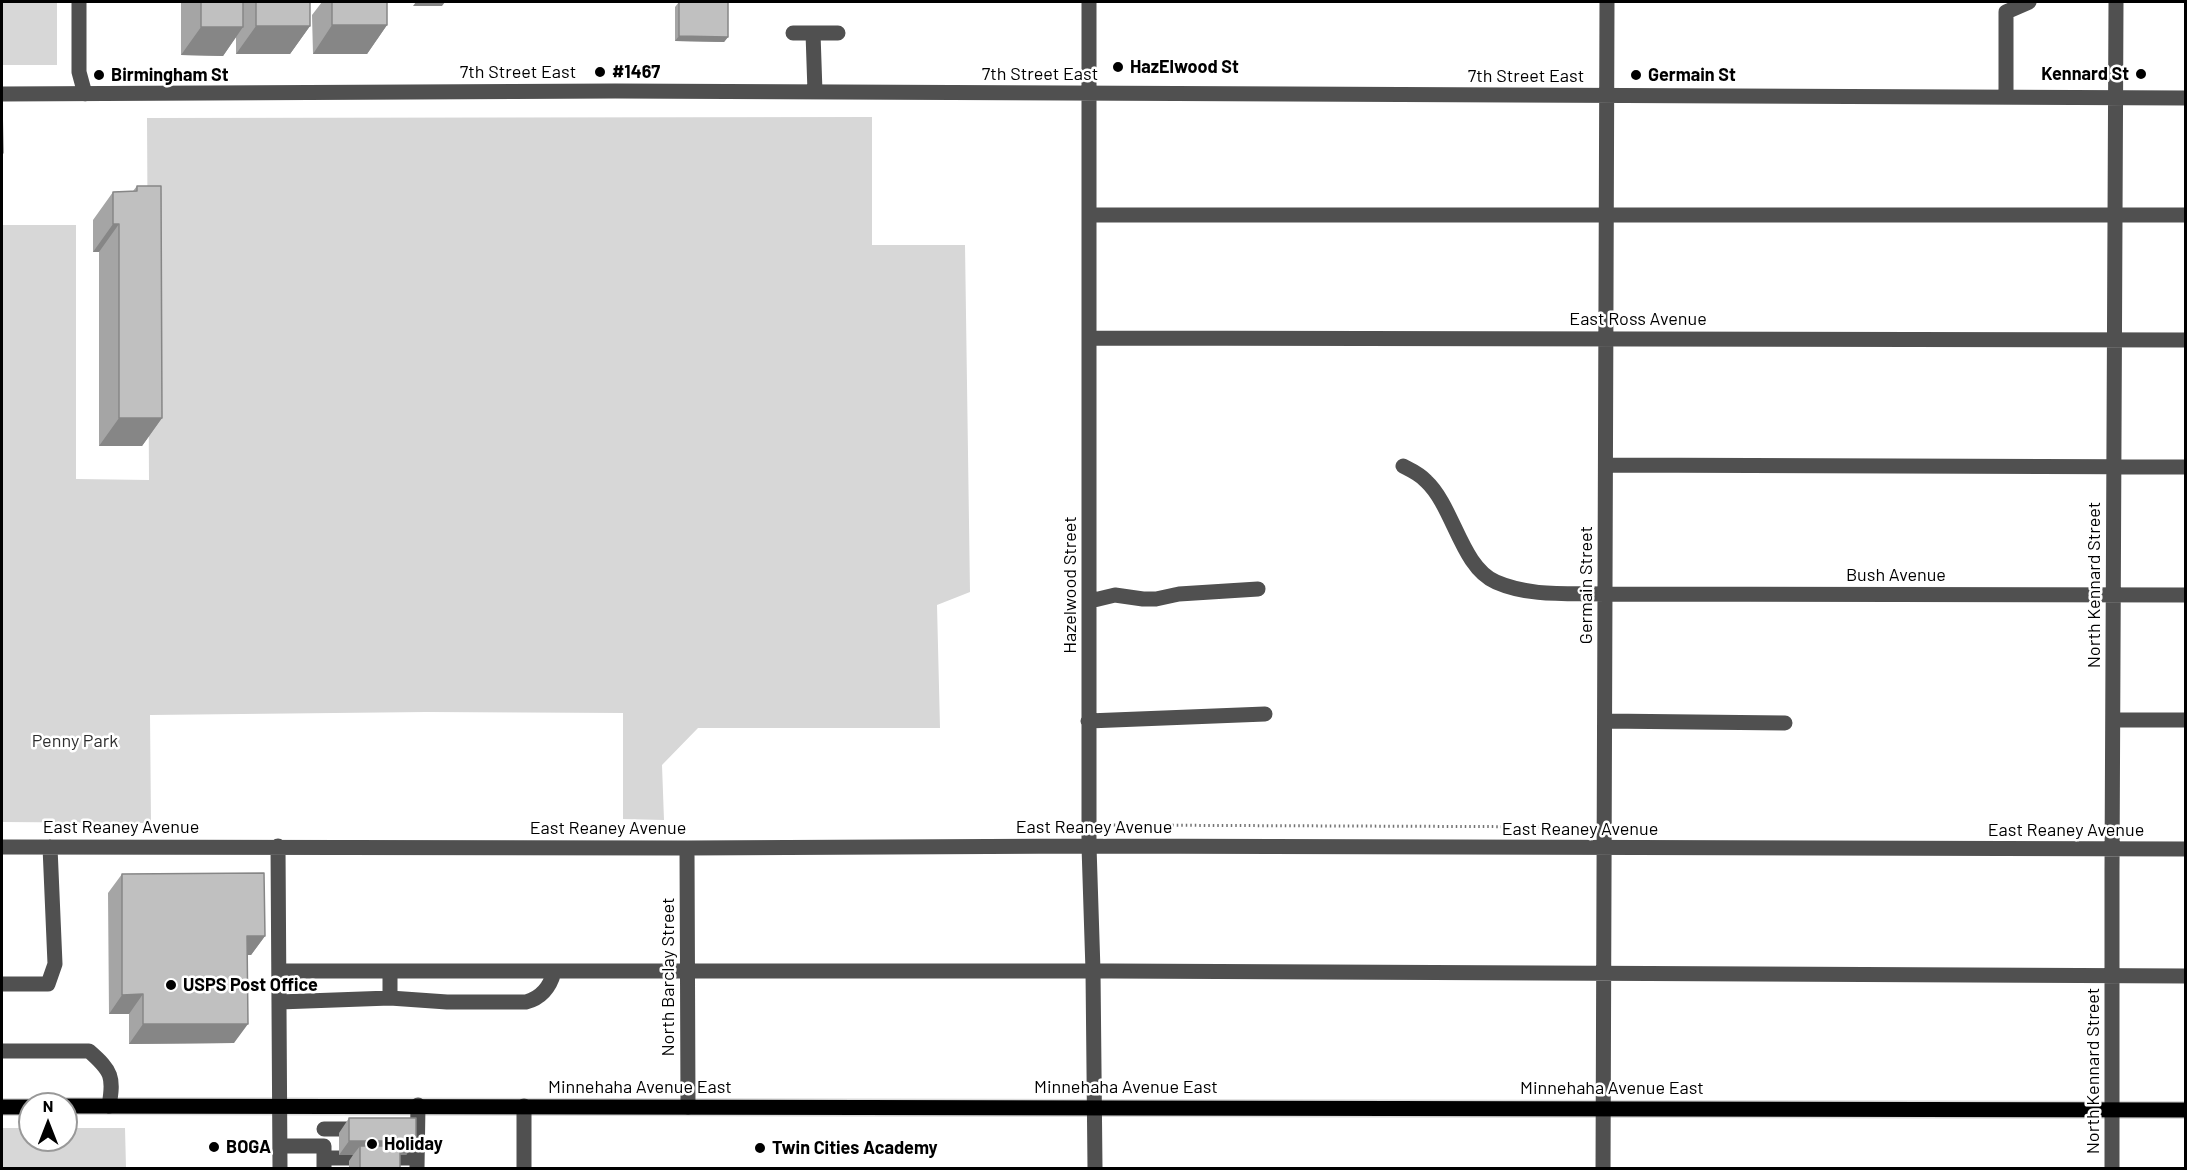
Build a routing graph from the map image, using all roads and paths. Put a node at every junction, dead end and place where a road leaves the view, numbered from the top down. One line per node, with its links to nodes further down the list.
1 (79, 2): 11 (street)
2 (1089, 2): 12 (street, Hazelwood Street)
3 (1607, 2): 13 (street, Germain Street)
4 (2029, 2): 14 (street)
5 (2116, 2): 15 (street, North Kennard Street)
6 (793, 33): 7 (street)
7 (813, 33): 8 (street); 9 (street)
8 (838, 33)
9 (815, 92): 11 (street, 7th Street East); 12 (street, 7th Street East)
10 (2, 94): 11 (street, 7th Street East)
11 (85, 94)
12 (1090, 94): 13 (street, 7th Street East); 18 (street, Hazelwood Street)
13 (1606, 96): 14 (street, 7th Street East); 17 (street, Germain Street)
14 (2006, 97): 15 (street, 7th Street East)
15 (2115, 98): 16 (street, 7th Street East); 19 (street, North Kennard Street)
16 (2186, 98)
17 (1606, 213): 18 (street); 19 (street); 22 (street, Germain Street)
18 (1090, 215): 21 (street, Hazelwood Street)
19 (2115, 215): 20 (street); 23 (street, North Kennard Street)
20 (2186, 215)
21 (1089, 338): 22 (street, East Ross Avenue); 33 (street, Hazelwood Street)
22 (1606, 339): 23 (street, East Ross Avenue); 25 (street, Germain Street)
23 (2115, 340): 24 (street, East Ross Avenue); 28 (street, North Kennard Street)
24 (2186, 340)
25 (1606, 465): 28 (street); 30 (street, Germain Street)
26 (1403, 466): 30 (street, Bush Avenue)
27 (2186, 467): 28 (street)
28 (2114, 468): 31 (street, North Kennard Street)
29 (1258, 589): 33 (street)
30 (1605, 594): 31 (street, Bush Avenue); 38 (street, Germain Street)
31 (2114, 595): 32 (street, Bush Avenue); 35 (street, North Kennard Street)
32 (2186, 595)
33 (1090, 601): 37 (street, Hazelwood Street)
34 (1265, 714): 37 (street)
35 (2113, 720): 36 (street); 48 (street, North Kennard Street)
36 (2186, 720)
37 (1089, 721): 43 (street, Hazelwood Street)
38 (1605, 721): 39 (street); 47 (street, Germain Street)
39 (1785, 723)
40 (1106, 828): 41 (path)
41 (1589, 831)
42 (278, 846): 45 (street, East Reaney Avenue); 46 (street, East Reaney Avenue); 50 (street)
43 (1089, 846): 46 (street, East Reaney Avenue); 47 (street, East Reaney Avenue); 52 (street, Hazelwood Street)
44 (2, 847): 45 (street, East Reaney Avenue)
45 (50, 847): 58 (street)
46 (687, 848): 54 (street, North Barclay Street)
47 (1605, 848): 48 (street, East Reaney Avenue); 55 (street, Germain Street)
48 (2112, 849): 49 (street, East Reaney Avenue); 56 (street, North Kennard Street)
49 (2186, 849)
50 (279, 971): 51 (street); 60 (street)
51 (390, 971): 53 (street); 59 (street)
52 (1093, 971): 54 (street); 55 (street); 67 (street, Hazelwood Street)
53 (554, 972): 54 (street); 59 (street)
54 (687, 972): 71 (street, North Barclay Street)
55 (1604, 972): 56 (street); 72 (street, Germain Street)
56 (2113, 976): 57 (street); 73 (street, North Kennard Street)
57 (2186, 976)
58 (2, 984)
59 (390, 998): 60 (street)
60 (279, 1002): 64 (street)
61 (2, 1052): 63 (street)
62 (418, 1105): 65 (main road, Minnehaha Avenue East); 66 (main road, Minnehaha Avenue East); 79 (street)
63 (110, 1106): 64 (main road, Minnehaha Avenue East); 70 (main road, Minnehaha Avenue East)
64 (280, 1106): 65 (main road, Minnehaha Avenue East); 77 (street)
65 (324, 1106): 76 (street)
66 (524, 1106): 71 (main road, Minnehaha Avenue East); 81 (street)
67 (1094, 1106): 71 (main road, Minnehaha Avenue East); 72 (main road, Minnehaha Avenue East); 82 (street, Hazelwood Street)
68 (2, 1107): 69 (main road)
69 (18, 1107)
70 (78, 1107)
71 (688, 1107)
72 (1602, 1108): 73 (main road, Minnehaha Avenue East); 83 (street, Germain Street)
73 (2112, 1110): 74 (main road, Minnehaha Avenue East); 84 (street, North Kennard Street)
74 (2186, 1110)
75 (371, 1129): 76 (street)
76 (324, 1130): 78 (street)
77 (280, 1146): 78 (street); 80 (street)
78 (324, 1157): 79 (street)
79 (417, 1163)
80 (280, 1168)
81 (524, 1168)
82 (1095, 1168)
83 (1603, 1168)
84 (2112, 1168)

